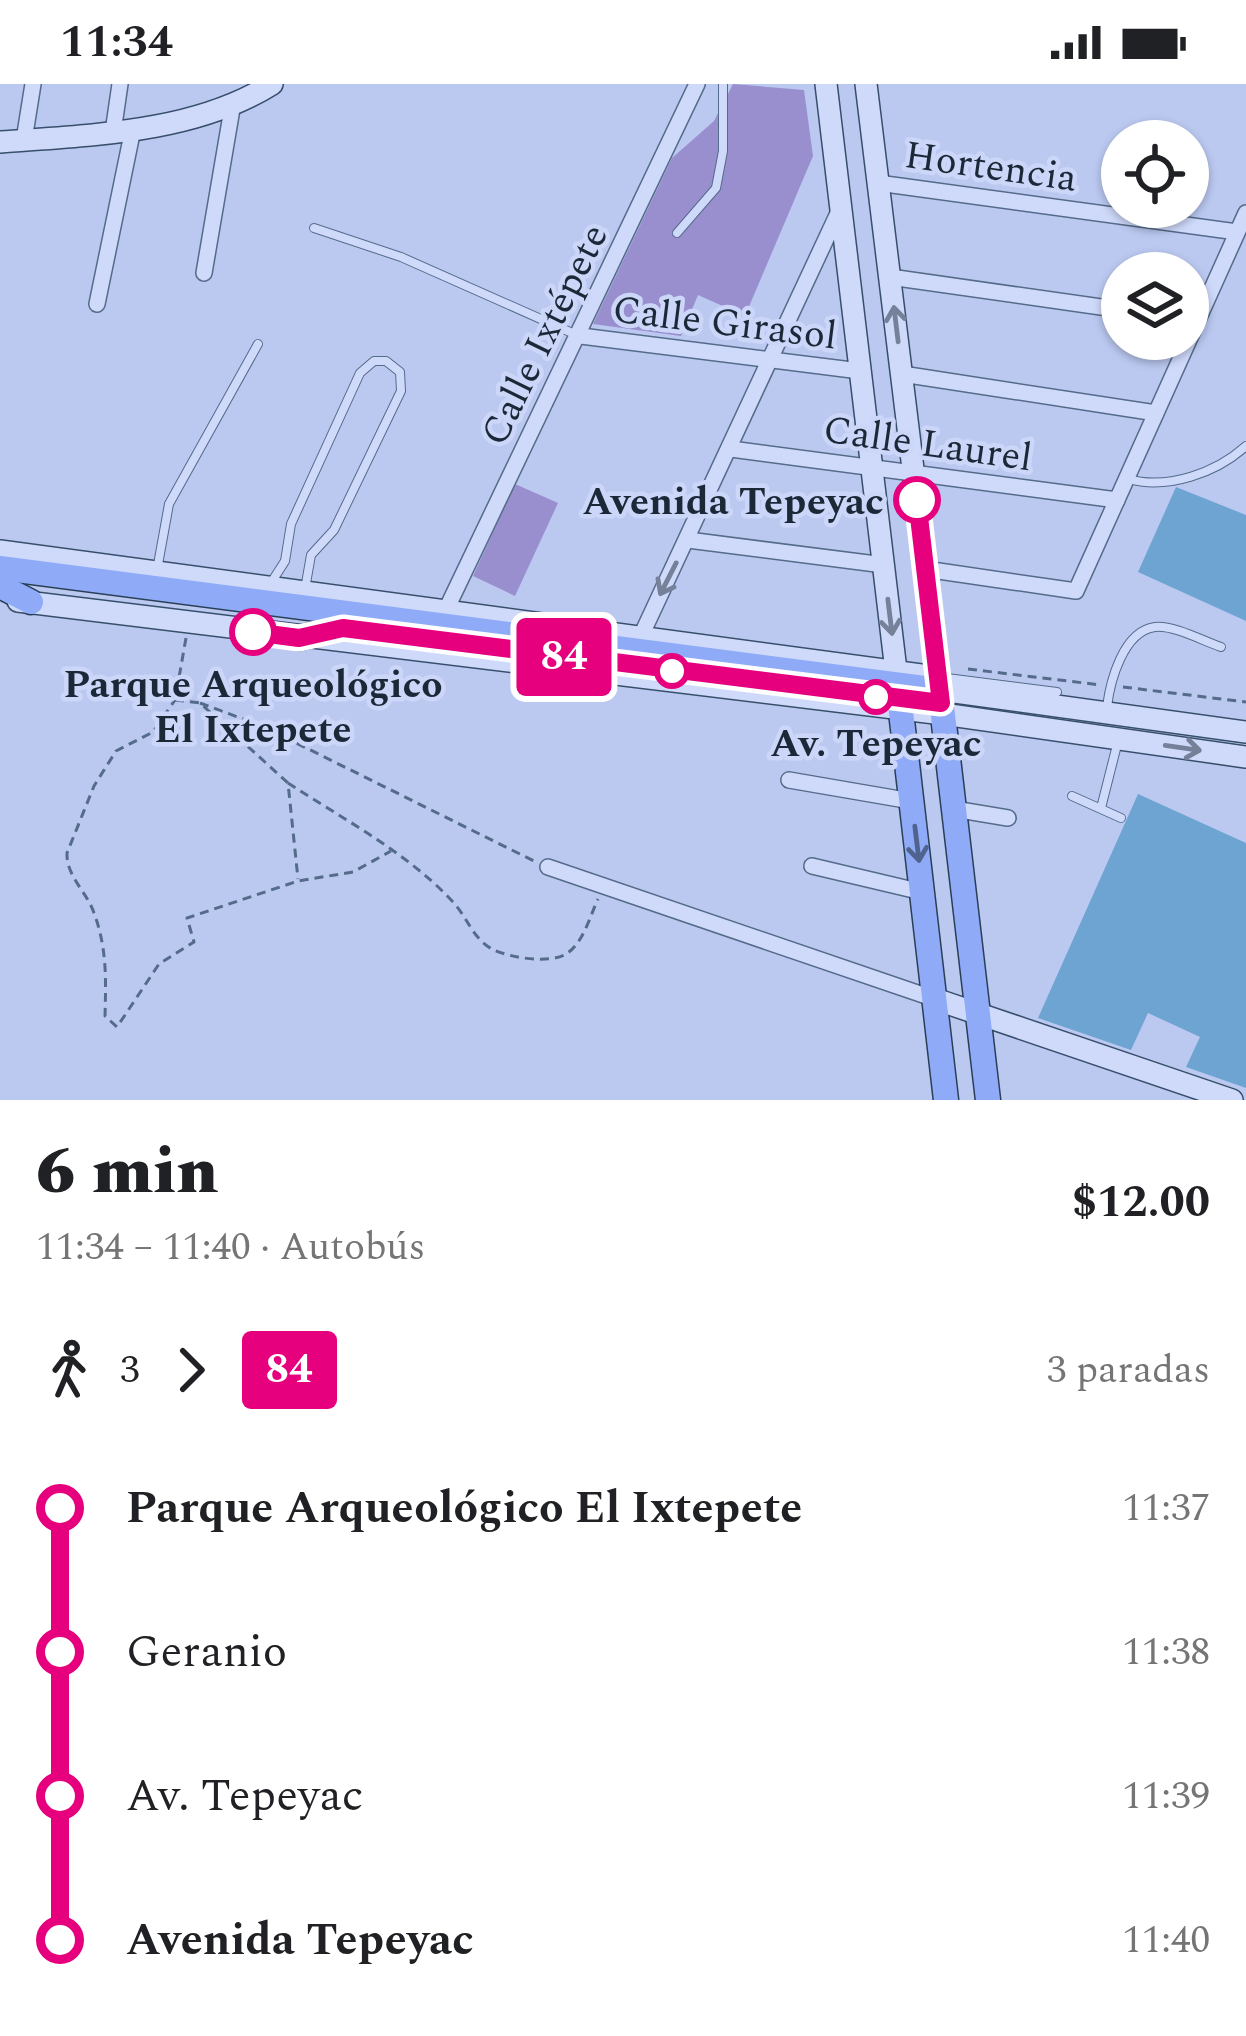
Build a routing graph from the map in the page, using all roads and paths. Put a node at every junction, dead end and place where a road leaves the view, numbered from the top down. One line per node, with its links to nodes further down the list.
1 (33, 84): 10 (street)
2 (120, 84): 9 (street)
3 (272, 84): 8 (street)
4 (697, 84): 23 (street, Calle Ixtépete)
5 (722, 84): 17 (lane)
6 (826, 84): 13 (street)
7 (866, 84): 12 (street)
8 (232, 109): 9 (street); 18 (street)
9 (123, 130): 10 (street); 21 (street)
10 (24, 140): 11 (street)
11 (0, 142)
12 (878, 183): 16 (street, Hortencia); 19 (street)
13 (841, 206): 25 (street); 27 (street)
14 (1246, 214): 16 (street)
15 (314, 228): 23 (lane, Calle Girasol)
16 (1237, 232): 20 (street)
17 (677, 233)
18 (204, 273)
19 (890, 277): 22 (street); 28 (street, one-way to 19)
20 (1209, 289)
21 (98, 304)
22 (1101, 307)
23 (581, 336): 25 (street, Calle Girasol); 48 (street, Calle Ixtépete)
24 (257, 344): 42 (lane)
25 (771, 360): 27 (street, Calle Girasol); 31 (street)
26 (1177, 360): 29 (street)
27 (860, 371): 32 (street)
28 (902, 374): 29 (street); 33 (street)
29 (1156, 413): 34 (street)
30 (1246, 446): 34 (lane)
31 (731, 449): 32 (street, Calle Laurel); 36 (street)
32 (872, 467): 33 (street, Calle Laurel); 39 (street)
33 (914, 473): 35 (street, Calle Laurel); 41 (street)
34 (1127, 478): 35 (street)
35 (1117, 500): 41 (street)
36 (688, 540): 39 (street); 51 (street, one-way to 51)
37 (0, 551): 38 (street)
38 (42, 557): 40 (main road); 42 (street)
39 (884, 566): 57 (street, one-way to 57)
40 (0, 567): 49 (main road)
41 (925, 569): 58 (street)
42 (157, 572): 44 (street)
43 (0, 584): 47 (main road); 49 (main road)
44 (268, 586): 45 (street); 45 (lane)
45 (305, 592): 48 (street); 49 (main road)
46 (0, 598): 47 (street)
47 (31, 602): 50 (street)
48 (446, 610): 51 (street)
49 (344, 621): 52 (main road); 57 (main road)
50 (189, 623): 52 (street); 59 (path)
51 (641, 636): 57 (street)
52 (299, 638): 57 (street)
53 (1221, 646): 56 (lane)
54 (963, 669): 55 (path)
55 (1058, 679): 56 (path); 62 (lane)
56 (1109, 686): 60 (path); 63 (lane)
57 (898, 692): 58 (main road); 70 (main road)
58 (940, 696): 62 (street); 62 (lane); 62 (street); 72 (main road)
59 (175, 700): 61 (path); 78 (path)
60 (1246, 702)
61 (200, 703): 68 (path); 77 (path)
62 (1053, 711): 63 (street); 65 (street)
63 (1106, 715): 64 (street)
64 (1246, 732)
65 (1118, 739): 66 (street, one-way to 66); 71 (lane)
66 (1246, 758)
67 (789, 779): 70 (street)
68 (288, 784): 75 (path); 78 (path)
69 (1072, 796): 71 (lane)
70 (911, 801): 80 (main road, one-way to 80)
71 (1101, 808): 74 (lane)
72 (954, 809): 73 (street); 82 (main road)
73 (1008, 818)
74 (1121, 818)
75 (391, 851): 78 (path); 79 (path)
76 (812, 866): 80 (street)
77 (548, 867): 79 (street)
78 (298, 881)
79 (604, 886): 81 (street)
80 (922, 892): 81 (main road)
81 (935, 999): 82 (street); 83 (main road)
82 (978, 1013): 84 (main road); 85 (street)
83 (946, 1100)
84 (988, 1100)
85 (1232, 1100)

